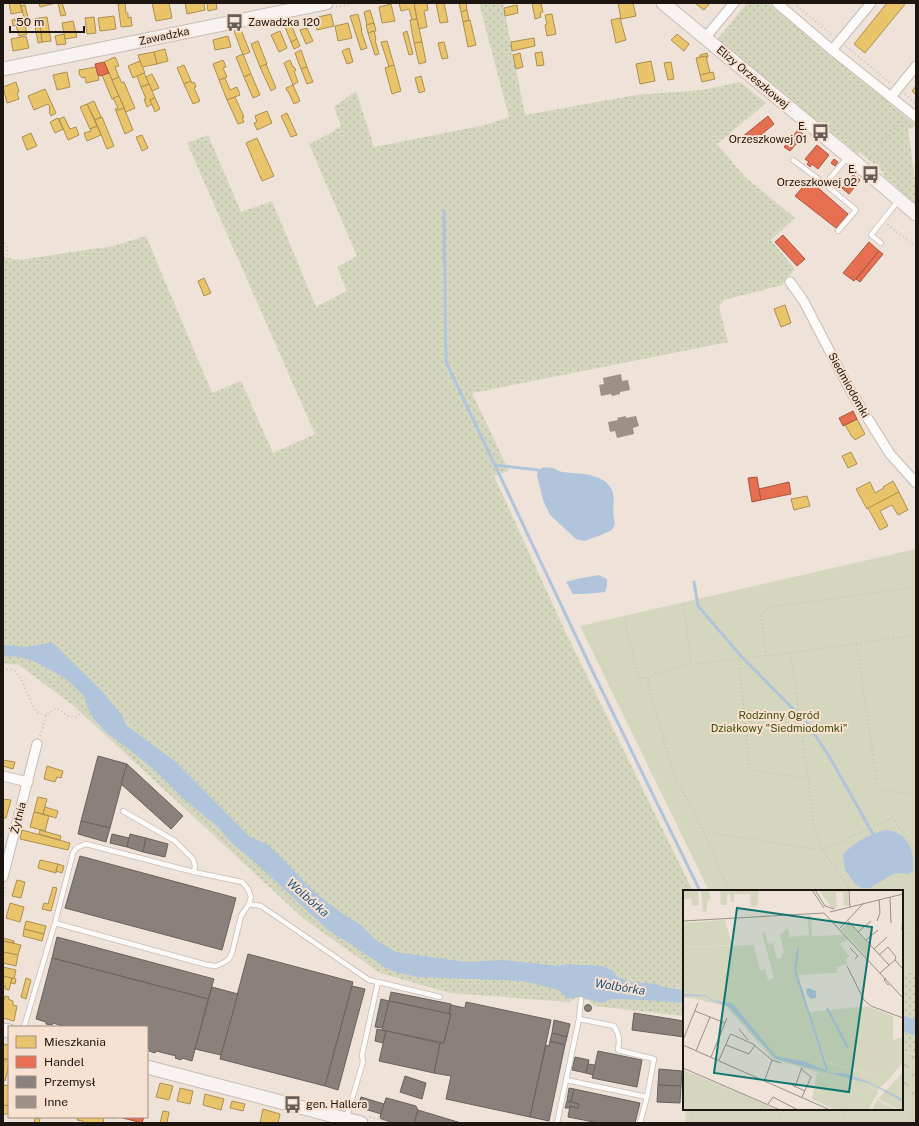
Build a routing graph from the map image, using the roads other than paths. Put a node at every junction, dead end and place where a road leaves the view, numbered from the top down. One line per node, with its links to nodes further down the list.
1 (326, 3): 9 (street, Zawadzka)
2 (663, 3): 6 (street, Elizy Orzeszkowej)
3 (734, 3): 6 (street)
4 (777, 3): 7 (street)
5 (871, 3): 7 (street)
6 (705, 38): 12 (street, Elizy Orzeszkowej)
7 (832, 50): 10 (street)
8 (916, 66): 10 (street)
9 (3, 69)
10 (891, 97): 11 (street)
11 (916, 117)
12 (848, 156): 14 (lane); 15 (street, Elizy Orzeszkowej)
13 (793, 160): 14 (lane)
14 (825, 184): 17 (lane)
15 (899, 200): 16 (street, Elizy Orzeszkowej); 18 (lane)
16 (916, 214)
17 (838, 231)
18 (881, 243)
19 (790, 282): 20 (street, Siedmiodomki)
20 (916, 483)
21 (37, 744): 23 (street, Żytnia)
22 (3, 776): 23 (street)
23 (28, 782): 26 (street, Żytnia)
24 (124, 811): 25 (lane)
25 (194, 872): 27 (lane); 28 (lane)
26 (3, 876)
27 (249, 904): 28 (lane); 29 (lane)
28 (55, 923): 33 (lane)
29 (378, 982): 30 (lane); 37 (lane)
30 (440, 997)
31 (581, 999): 32 (lane)
32 (579, 1019): 35 (lane); 36 (lane)
33 (24, 1026)
34 (148, 1067): 37 (street)
35 (566, 1080): 36 (lane); 39 (lane)
36 (646, 1097): 40 (lane)
37 (346, 1118): 38 (street)
38 (361, 1123)
39 (557, 1123)
40 (640, 1123)

